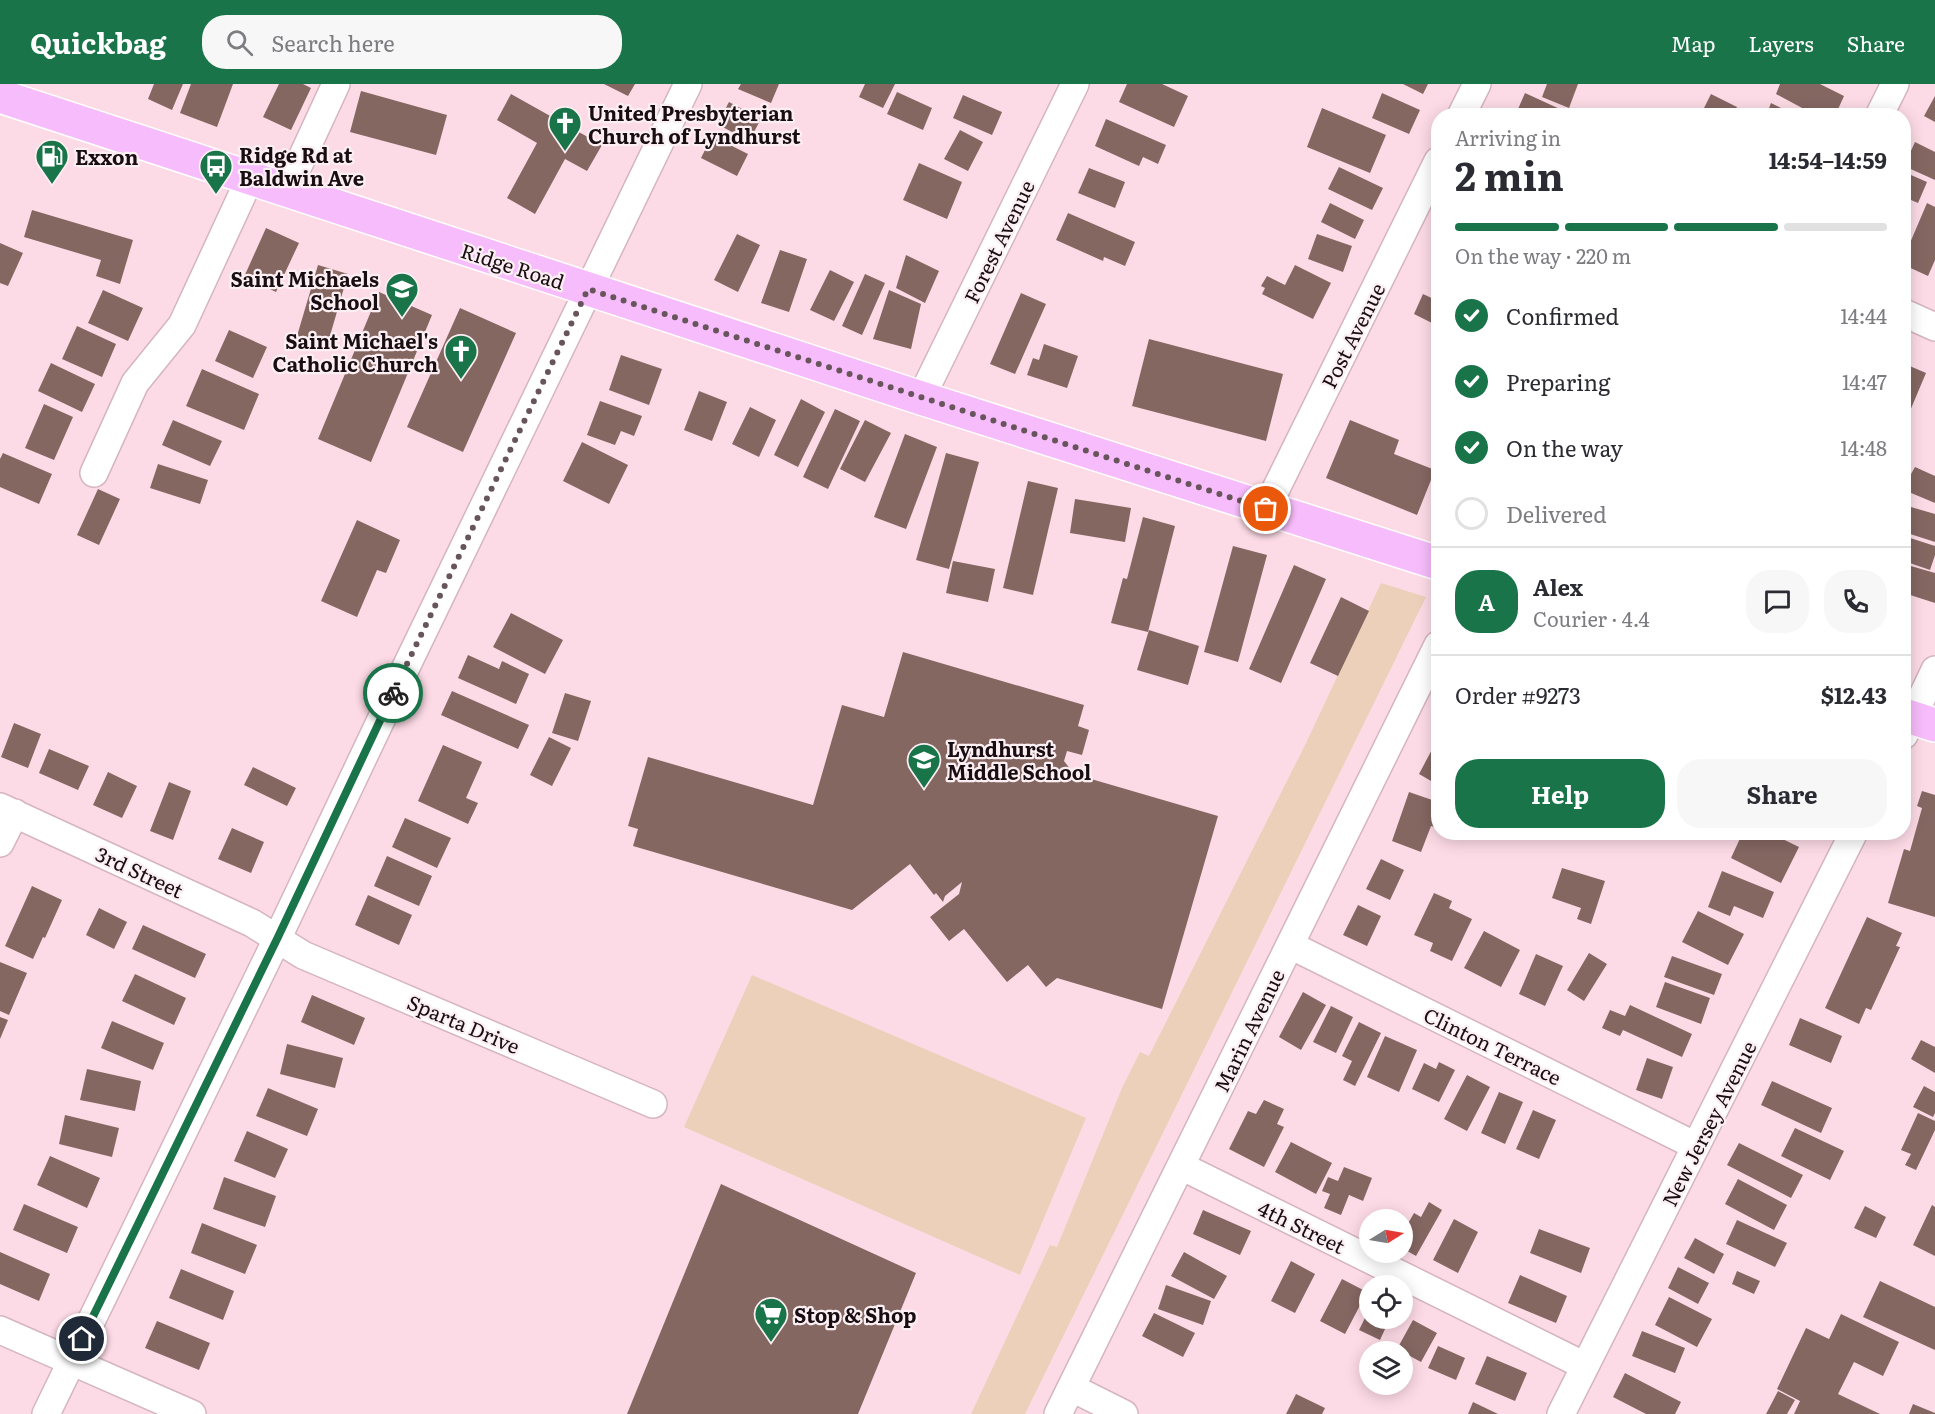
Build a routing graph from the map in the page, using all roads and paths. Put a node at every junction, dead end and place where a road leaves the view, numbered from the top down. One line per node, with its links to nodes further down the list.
1 (6, 84): 7 (main road)
2 (336, 84): 12 (street)
3 (688, 84): 13 (street)
4 (1075, 84): 16 (street, Forest Avenue)
5 (1477, 84): 8 (street)
6 (1895, 84): 9 (street)
7 (0, 96): 11 (main road, Ridge Road)
8 (1465, 108)
9 (1883, 108)
10 (1431, 175): 18 (street, Post Avenue)
11 (250, 178): 12 (main road, Ridge Road); 17 (street)
12 (287, 190): 13 (main road, Ridge Road)
13 (588, 289): 16 (main road, Ridge Road); 26 (street)
14 (1911, 316): 15 (street)
15 (1935, 327)
16 (921, 398): 18 (main road, Ridge Road)
17 (94, 473)
18 (1266, 509): 19 (main road, Ridge Road)
19 (1431, 561)
20 (1431, 659): 27 (street, Marin Avenue)
21 (1935, 670): 22 (street)
22 (1914, 723)
23 (7, 810): 25 (street); 26 (street, 3rd Street)
24 (1850, 840): 29 (street, New Jersey Avenue)
25 (0, 843)
26 (278, 937): 28 (street, Sparta Drive); 32 (street)
27 (1290, 945): 29 (street, Clinton Terrace); 30 (street, Marin Avenue)
28 (653, 1104)
29 (1696, 1146): 33 (street, New Jersey Avenue)
30 (1181, 1166): 33 (street, 4th Street); 34 (street, Marin Avenue)
31 (0, 1330): 32 (street)
32 (71, 1361): 35 (street); 36 (street)
33 (1585, 1366): 39 (street, New Jersey Avenue)
34 (1072, 1388): 37 (street, Marin Avenue); 38 (street)
35 (46, 1414)
36 (192, 1414)
37 (1059, 1414)
38 (1125, 1414)
39 (1561, 1414)

